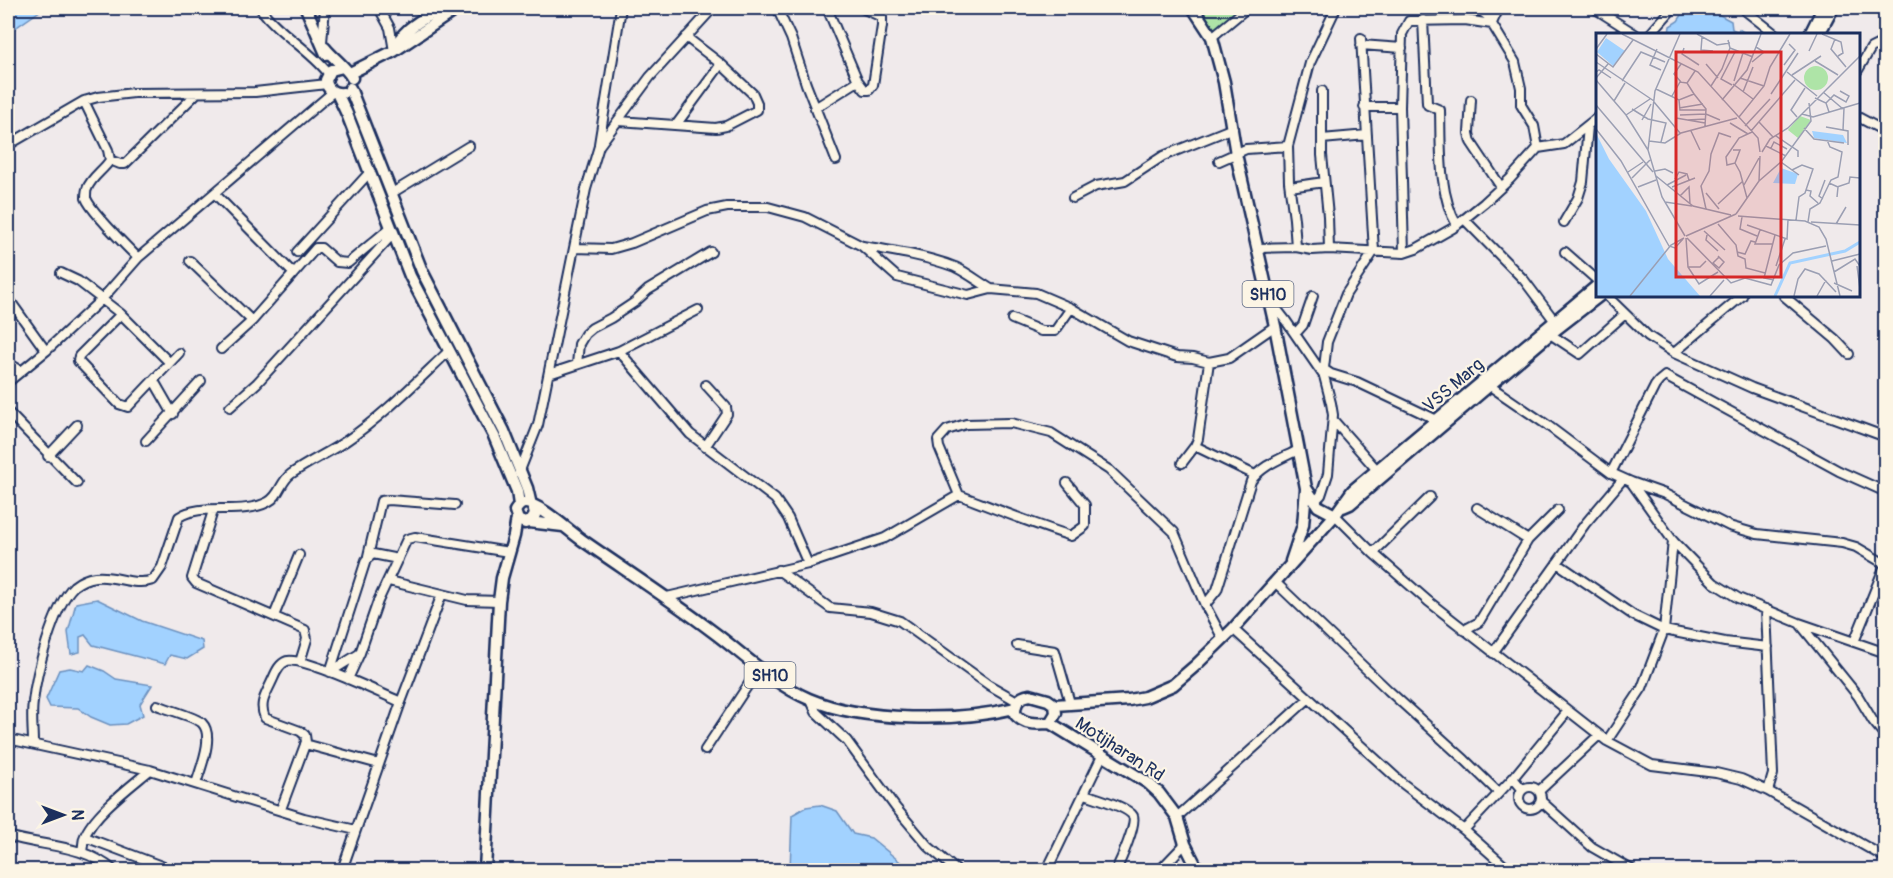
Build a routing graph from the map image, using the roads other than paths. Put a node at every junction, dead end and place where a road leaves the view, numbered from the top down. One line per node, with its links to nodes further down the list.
1 (261, 8): 40 (street)
2 (306, 8): 32 (main road)
3 (325, 8): 32 (street)
4 (379, 8): 35 (street)
5 (430, 8): 35 (main road)
6 (441, 8): 35 (main road)
7 (458, 8): 35 (main road)
8 (621, 8): 60 (street)
9 (713, 8): 30 (street)
10 (777, 8): 48 (street)
11 (827, 8): 39 (street)
12 (862, 8): 39 (street)
13 (1193, 8): 31 (main road, SH10)
14 (1247, 8): 31 (street)
15 (1336, 8): 61 (street)
16 (1478, 8): 24 (street)
17 (1499, 8): 24 (street)
18 (1594, 8): 25 (street)
19 (1673, 8): 26 (street)
20 (1742, 8): 27 (street)
21 (1823, 8): 28 (main road)
22 (1833, 8): 29 (main road)
23 (1423, 20): 24 (street); 33 (street); 74 (street)
24 (1492, 22): 62 (street)
25 (1633, 33)
26 (1651, 33)
27 (1774, 33)
28 (1810, 33)
29 (1820, 33)
30 (686, 37): 36 (street); 51 (street)
31 (1213, 40): 54 (main road, SH10)
32 (324, 46): 38 (main road); 40 (main road)
33 (1402, 48): 46 (street); 47 (street)
34 (1886, 48): 37 (street)
35 (394, 51): 38 (main road)
36 (721, 64): 52 (street); 52 (street)
37 (1860, 67)
38 (347, 70): 40 (main road); 41 (main road)
39 (858, 81): 48 (street)
40 (331, 83): 41 (main road); 43 (street); 67 (main road); 72 (street)
41 (350, 88): 71 (main road)
42 (1322, 91): 57 (street)
43 (197, 93): 44 (street); 64 (street)
44 (84, 100): 58 (street); 64 (street)
45 (1471, 100): 70 (street)
46 (1364, 107): 47 (street); 56 (street)
47 (1400, 107): 86 (street)
48 (815, 108): 65 (street)
49 (1860, 118): 55 (street)
50 (1596, 119): 53 (street)
51 (619, 121): 52 (street); 60 (street)
52 (676, 125)
53 (1588, 126): 62 (street); 75 (street)
54 (1233, 128): 63 (main road, SH10); 73 (street)
55 (1886, 132)
56 (1367, 135): 57 (street); 82 (street)
57 (1322, 139): 68 (street)
58 (8, 145)
59 (469, 146): 71 (street)
60 (599, 146): 79 (street)
61 (1288, 146): 63 (street); 69 (street)
62 (1538, 148): 70 (street)
63 (1236, 154): 66 (street); 80 (main road, SH10)
64 (110, 160): 87 (street)
65 (836, 160)
66 (1218, 162)
67 (369, 173): 76 (main road); 83 (street)
68 (1324, 182): 69 (street); 81 (street)
69 (1290, 187): 78 (street)
70 (1501, 188): 74 (street)
71 (392, 193): 146 (main road)
72 (215, 194): 87 (street); 90 (street)
73 (1073, 198)
74 (1460, 222): 86 (street); 107 (street)
75 (1564, 222)
76 (392, 230): 90 (street); 114 (main road); 131 (street)
77 (862, 246): 79 (street); 92 (street); 92 (street)
78 (1296, 247): 80 (street); 81 (street)
79 (574, 248): 125 (street)
80 (1258, 248): 101 (main road, SH10)
81 (1329, 249): 82 (street)
82 (1374, 251): 86 (street); 123 (street)
83 (297, 252)
84 (711, 252): 122 (street)
85 (1565, 252): 91 (street)
86 (1404, 253)
87 (138, 258): 100 (street)
88 (190, 261): 108 (street)
89 (61, 273): 100 (street)
90 (293, 273): 108 (street)
91 (1596, 288)
92 (991, 289): 102 (street)
93 (1596, 293): 107 (main road, VSS Marg)
94 (1596, 294): 111 (main road)
95 (1313, 296): 110 (street)
96 (1606, 297): 105 (street)
97 (1741, 297): 117 (street)
98 (1785, 297): 118 (street)
99 (8, 298): 113 (street)
100 (102, 298): 104 (street); 113 (street)
101 (1269, 298): 109 (main road, SH10); 110 (street)
102 (1071, 308): 106 (street); 120 (street)
103 (698, 310): 115 (street)
104 (121, 314): 119 (street); 126 (street)
105 (1625, 314): 111 (street); 117 (street)
106 (1012, 319)
107 (1554, 320): 135 (main road, VSS Marg)
108 (252, 321): 112 (street)
109 (1275, 326): 120 (street); 141 (main road, SH10)
110 (1295, 334): 123 (street)
111 (1550, 334): 130 (main road)
112 (221, 349)
113 (46, 351): 124 (street)
114 (450, 351): 146 (main road); 160 (street)
115 (619, 351): 122 (street); 140 (street)
116 (179, 353): 119 (street)
117 (1674, 353): 137 (street)
118 (1849, 354)
119 (169, 362): 126 (street)
120 (1209, 362): 139 (street)
121 (8, 363): 124 (street)
122 (577, 364): 125 (street)
123 (1321, 368): 134 (street); 135 (street)
124 (20, 370): 128 (street)
125 (549, 374): 146 (street)
126 (154, 381): 133 (street)
127 (201, 381): 133 (street)
128 (8, 382)
129 (706, 385): 140 (street)
130 (1490, 386): 145 (street); 161 (main road)
131 (230, 407)
132 (8, 412): 142 (street)
133 (172, 414): 138 (street)
134 (1333, 420): 144 (street); 155 (street)
135 (1437, 420): 144 (main road, VSS Marg)
136 (77, 425): 142 (street)
137 (1886, 437)
138 (146, 441)
139 (1196, 446): 143 (street); 147 (street)
140 (705, 447): 173 (street)
141 (1298, 450): 147 (street); 151 (main road, SH10)
142 (48, 456): 149 (street)
143 (1182, 463)
144 (1377, 470): 161 (main road, VSS Marg)
145 (1611, 473): 148 (street); 152 (street)
146 (515, 475): 157 (main road)
147 (1256, 475): 181 (street)
148 (1627, 481): 165 (street); 171 (street); 172 (street)
149 (78, 483)
150 (1068, 483): 153 (street)
151 (1306, 488): 155 (main road, SH10); 174 (main road)
152 (1886, 492)
153 (959, 495): 173 (street); 181 (street)
154 (1430, 497): 167 (street)
155 (1315, 501): 161 (main road, SH10)
156 (455, 505): 169 (street)
157 (527, 505): 162 (main road); 162 (main road); 163 (main road, SH10)
158 (1477, 508): 164 (street)
159 (1558, 510): 164 (street)
160 (213, 511): 183 (street); 212 (street)
161 (1338, 512): 167 (street); 174 (main road, SH10)
162 (523, 521): 163 (main road, SH10); 166 (main road)
163 (563, 526): 179 (main road, SH10)
164 (1528, 540): 186 (street)
165 (1673, 541): 182 (street); 187 (street)
166 (509, 552): 170 (street); 180 (main road)
167 (1373, 553): 186 (street)
168 (299, 555): 183 (street)
169 (368, 556): 170 (street); 197 (street)
170 (398, 559): 176 (street)
171 (1557, 563): 187 (street); 193 (street)
172 (1885, 563): 189 (street)
173 (808, 564): 175 (street)
174 (1290, 564): 177 (main road, SH10)
175 (778, 570): 179 (street); 203 (street)
176 (388, 581): 178 (street); 192 (street)
177 (1275, 582): 185 (main road, SH10); 223 (street)
178 (441, 594): 180 (street); 201 (street)
179 (667, 597): 196 (main road, SH10)
180 (499, 601): 238 (main road)
181 (1205, 605): 188 (street)
182 (1766, 609): 184 (street); 191 (street)
183 (274, 616): 195 (street)
184 (1799, 623): 189 (street); 209 (street)
185 (1233, 629): 188 (main road, SH10); 199 (street)
186 (1464, 630): 193 (street)
187 (1664, 630): 191 (street); 211 (street)
188 (1223, 639): 202 (main road, SH10)
189 (1854, 642): 194 (street)
190 (1017, 645): 202 (street)
191 (1768, 647): 222 (street)
192 (360, 653): 197 (street); 198 (street)
193 (1493, 653): 206 (street)
194 (1886, 653)
195 (300, 662): 197 (street); 213 (street)
196 (760, 667): 200 (main road, SH10); 214 (street)
197 (330, 672): 198 (street)
198 (348, 679): 201 (street)
199 (1308, 699): 227 (street); 229 (street)
200 (811, 700): 203 (main road, SH10); 239 (street)
201 (401, 702): 216 (street)
202 (1070, 703): 205 (main road, SH10)
203 (1016, 704): 205 (main road, SH10); 207 (main road)
204 (157, 705): 219 (street)
205 (1055, 705): 207 (main road)
206 (1568, 712): 208 (street); 218 (street)
207 (1050, 723): 215 (main road, Motijharan Rd)
208 (1598, 736): 211 (street); 221 (street)
209 (1886, 737)
210 (8, 740): 212 (street)
211 (1607, 741): 222 (street)
212 (33, 743): 217 (street)
213 (305, 744): 216 (street); 226 (street)
214 (705, 750)
215 (1102, 756): 224 (street); 227 (main road, Motijharan Rd)
216 (379, 764): 228 (street)
217 (150, 770): 219 (street); 231 (street)
218 (1513, 778): 220 (street); 223 (street)
219 (196, 784): 226 (street)
220 (1522, 789): 221 (street); 225 (street)
221 (1539, 791): 225 (street)
222 (1768, 791): 234 (street)
223 (1499, 793): 229 (street)
224 (1085, 794): 240 (street); 241 (street)
225 (1541, 801): 245 (street)
226 (281, 810): 228 (street)
227 (1177, 817): 232 (main road, Motijharan Rd)
228 (356, 830): 237 (street)
229 (1464, 830): 244 (street)
230 (8, 836): 233 (street)
231 (85, 837): 233 (street); 236 (street)
232 (1185, 844): 242 (street); 243 (main road, Motijharan Rd)
233 (82, 852): 235 (street)
234 (1886, 858)
235 (113, 870)
236 (172, 870)
237 (342, 870)
238 (485, 870)
239 (956, 870)
240 (1047, 870)
241 (1116, 870)
242 (1160, 870)
243 (1198, 870)
244 (1509, 870)
245 (1632, 870)

